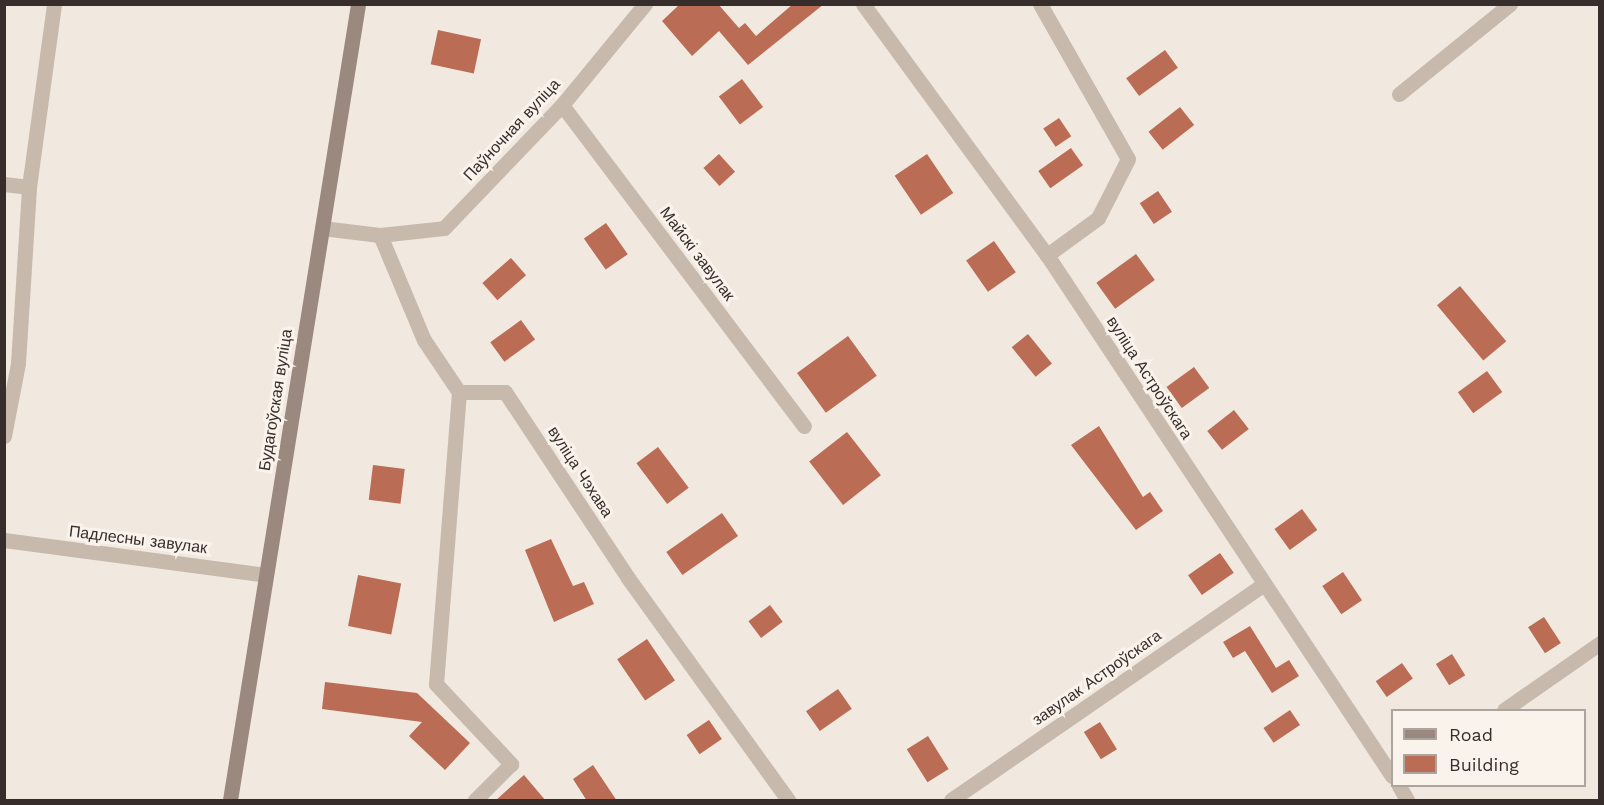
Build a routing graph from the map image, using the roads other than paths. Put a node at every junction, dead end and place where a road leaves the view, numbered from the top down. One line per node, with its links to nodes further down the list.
1 (54, 4): 10 (street)
2 (358, 4): 11 (street, Будагоўская вуліца)
3 (645, 4): 8 (street, Паўночная вуліца)
4 (863, 4): 13 (street, вуліца Астроўскага)
5 (1040, 4): 13 (street)
6 (1510, 4): 7 (street)
7 (1399, 94)
8 (562, 105): 12 (street, Паўночная вуліца); 15 (street, Майскі завулак)
9 (4, 184): 10 (street)
10 (29, 188): 16 (street)
11 (322, 228): 12 (street); 18 (street, Будагоўская вуліца)
12 (380, 235): 14 (street)
13 (1047, 255): 19 (street, вуліца Астроўскага)
14 (459, 392): 25 (street); 26 (street, вуліца Чэхава)
15 (804, 426)
16 (4, 436)
17 (4, 540): 18 (street, Падлесны завулак)
18 (266, 575): 24 (street, Будагоўская вуліца)
19 (1263, 585): 22 (street, вуліца Астроўскага); 27 (street, завулак Астроўскага)
20 (1599, 643): 21 (street)
21 (1507, 709)
22 (1391, 775)
23 (1400, 787): 28 (street)
24 (230, 801)
25 (475, 801)
26 (788, 801)
27 (951, 801)
28 (1407, 801)

